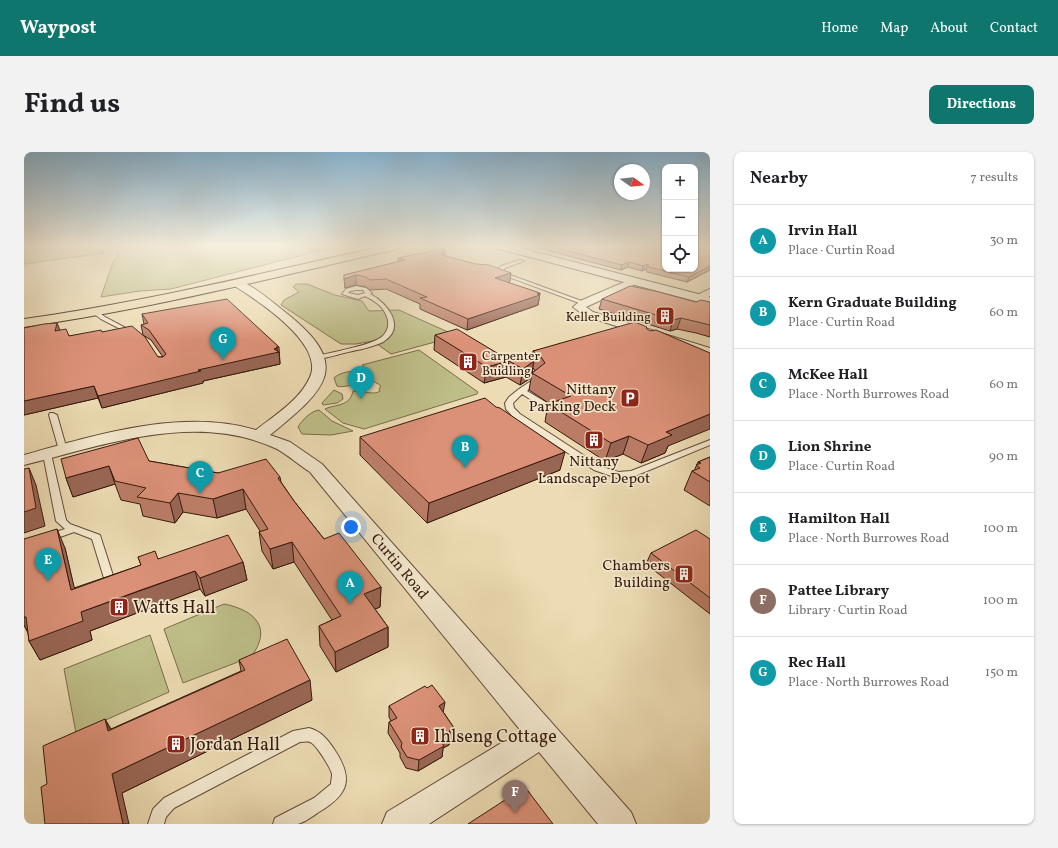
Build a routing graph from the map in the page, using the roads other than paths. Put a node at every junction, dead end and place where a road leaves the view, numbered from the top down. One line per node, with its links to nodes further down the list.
1 (261, 277): 5 (main road)
2 (510, 277): 6 (lane)
3 (620, 277): 4 (main road)
4 (634, 281): 11 (main road); 12 (street)
5 (237, 283): 13 (main road); 19 (street)
6 (532, 285): 7 (lane); 8 (lane)
7 (518, 287)
8 (539, 288): 9 (lane); 12 (lane)
9 (534, 292)
10 (367, 295): 19 (lane)
11 (706, 297)
12 (584, 303): 16 (street)
13 (95, 312): 14 (main road); 15 (lane)
14 (24, 323)
15 (142, 339)
16 (669, 339): 17 (lane); 18 (street)
17 (651, 342)
18 (710, 352)
19 (318, 357): 24 (street)
20 (534, 374): 21 (lane)
21 (521, 390): 22 (lane); 25 (lane)
22 (556, 412)
23 (53, 415): 26 (lane)
24 (259, 436): 26 (street, Curtin Road); 32 (street, Curtin Road)
25 (710, 442)
26 (63, 450): 27 (street, Curtin Road)
27 (47, 454): 28 (street, Curtin Road); 29 (lane)
28 (24, 460)
29 (74, 529): 30 (lane); 31 (lane)
30 (24, 546)
31 (112, 588)
32 (542, 734): 35 (street); 36 (street, Curtin Road)
33 (156, 824): 34 (lane)
34 (281, 824)
35 (400, 824)
36 (619, 824)

